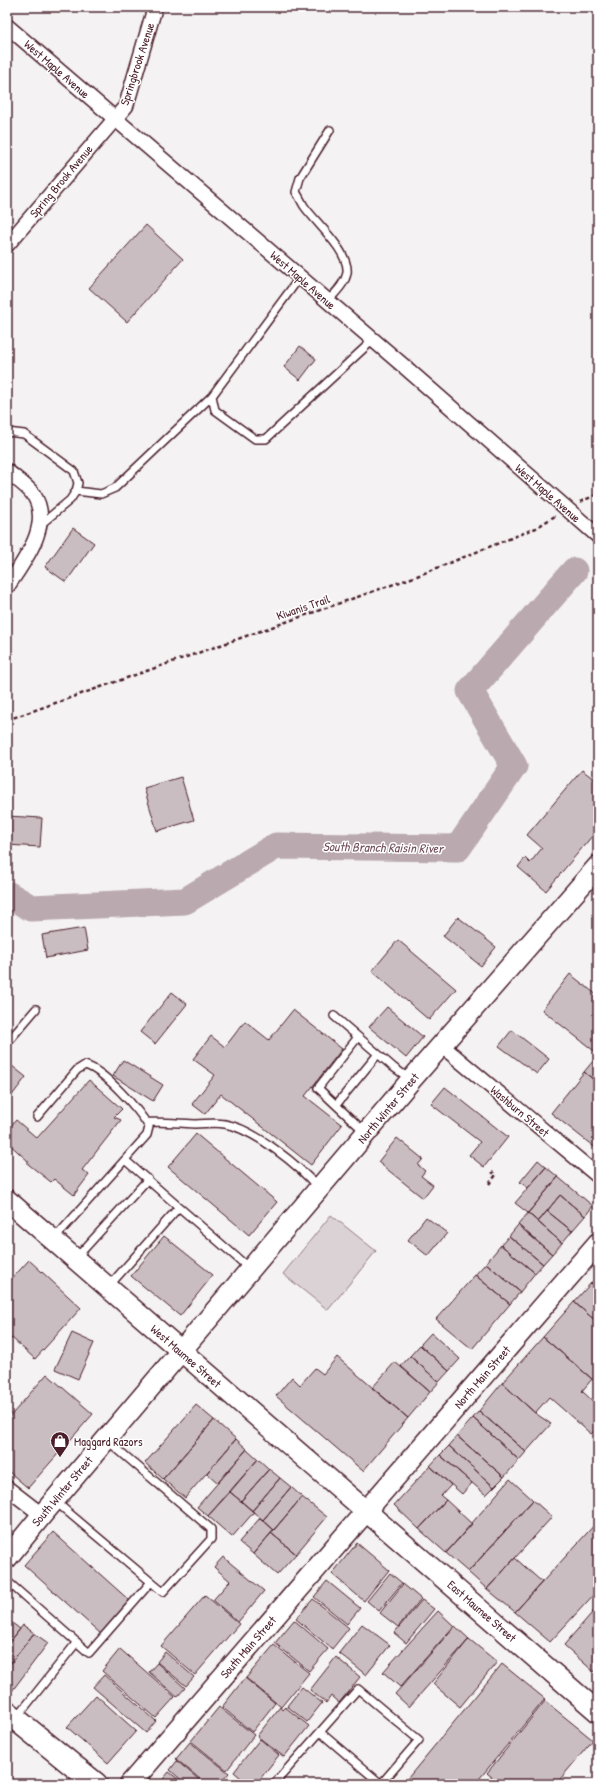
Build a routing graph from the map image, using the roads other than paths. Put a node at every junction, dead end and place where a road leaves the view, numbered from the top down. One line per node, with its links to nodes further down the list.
1 (154, 7): 3 (street, Springbrook Avenue)
2 (7, 26): 3 (street, West Maple Avenue)
3 (115, 118): 5 (street, Spring Brook Avenue); 6 (street, West Maple Avenue)
4 (330, 130): 7 (lane)
5 (7, 244)
6 (300, 277): 7 (street, West Maple Avenue); 9 (lane)
7 (328, 301): 8 (street, West Maple Avenue)
8 (373, 340): 9 (lane); 14 (street, West Maple Avenue)
9 (212, 396): 12 (lane)
10 (7, 432): 12 (lane)
11 (7, 471): 13 (street)
12 (76, 491): 13 (lane)
13 (40, 525): 15 (street)
14 (598, 536)
15 (7, 587)
16 (598, 866): 21 (street, North Winter Street)
17 (36, 1009): 20 (lane)
18 (334, 1016): 19 (lane)
19 (358, 1037): 22 (lane); 24 (lane)
20 (7, 1043)
21 (441, 1045): 23 (street, North Winter Street); 29 (street, Washburn Street)
22 (378, 1054): 23 (lane); 24 (lane)
23 (411, 1080): 27 (street, North Winter Street)
24 (336, 1105): 27 (lane)
25 (37, 1118): 26 (lane)
26 (146, 1122): 28 (lane); 31 (lane)
27 (366, 1134): 31 (street, North Winter Street)
28 (125, 1160): 30 (lane); 34 (lane)
29 (598, 1176)
30 (148, 1179): 33 (lane); 36 (lane)
31 (319, 1190): 37 (street, North Winter Street)
32 (7, 1200): 34 (street, West Maumee Street)
33 (179, 1207): 37 (lane); 38 (lane)
34 (53, 1240): 36 (street, West Maumee Street)
35 (598, 1243): 43 (street, North Main Street)
36 (75, 1260): 38 (street, West Maumee Street)
37 (251, 1270): 39 (street, North Winter Street)
38 (107, 1288): 39 (street, West Maumee Street)
39 (181, 1352): 40 (street, South Winter Street); 43 (street, West Maumee Street)
40 (106, 1439): 42 (street, South Winter Street); 46 (lane)
41 (7, 1488): 42 (street)
42 (48, 1508): 44 (street, South Winter Street); 46 (lane)
43 (365, 1510): 48 (street, East Maumee Street); 52 (street, South Main Street)
44 (7, 1558)
45 (7, 1581): 47 (lane)
46 (151, 1582): 47 (lane)
47 (77, 1642): 49 (lane)
48 (598, 1712)
49 (11, 1715): 51 (main road)
50 (320, 1732): 50 (lane); 53 (lane)
51 (96, 1784)
52 (130, 1784)
53 (274, 1784)

